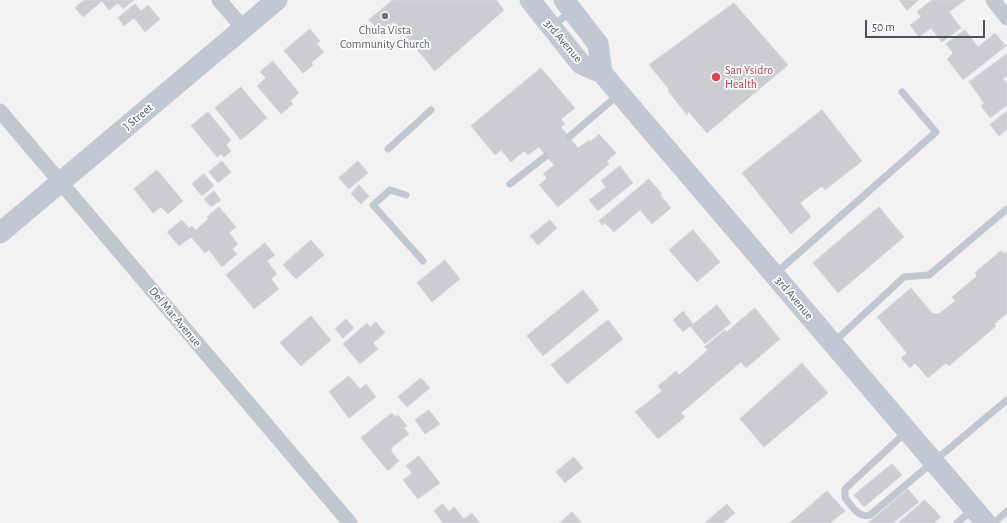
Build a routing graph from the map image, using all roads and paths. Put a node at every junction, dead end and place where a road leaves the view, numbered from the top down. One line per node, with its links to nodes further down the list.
1 (218, 0): 8 (street)
2 (277, 0): 8 (main road, J Street)
3 (530, 0): 7 (main road, 3rd Avenue)
4 (993, 0): 6 (street)
5 (568, 5): 7 (lane); 9 (main road, 3rd Avenue)
6 (1007, 18)
7 (551, 27): 9 (main road, 3rd Avenue)
8 (244, 29): 17 (main road, J Street)
9 (602, 73): 11 (main road, 3rd Avenue)
10 (902, 92): 23 (lane)
11 (620, 93): 14 (lane); 23 (main road, 3rd Avenue)
12 (432, 110): 15 (lane)
13 (0, 111): 17 (street, Del Mar Avenue)
14 (569, 137)
15 (388, 149)
16 (546, 156): 18 (lane)
17 (60, 182): 21 (main road, J Street); 30 (street, Del Mar Avenue)
18 (510, 184)
19 (406, 195): 22 (lane)
20 (1007, 209): 24 (lane)
21 (0, 233)
22 (423, 261)
23 (774, 274): 24 (main road, 3rd Avenue)
24 (832, 343): 26 (main road, 3rd Avenue)
25 (1007, 400): 27 (lane)
26 (908, 431): 27 (main road, 3rd Avenue); 27 (lane)
27 (933, 461): 29 (main road, 3rd Avenue)
28 (1007, 511): 32 (lane)
29 (979, 516): 31 (lane)
30 (350, 523)
31 (957, 523)
32 (994, 523)

